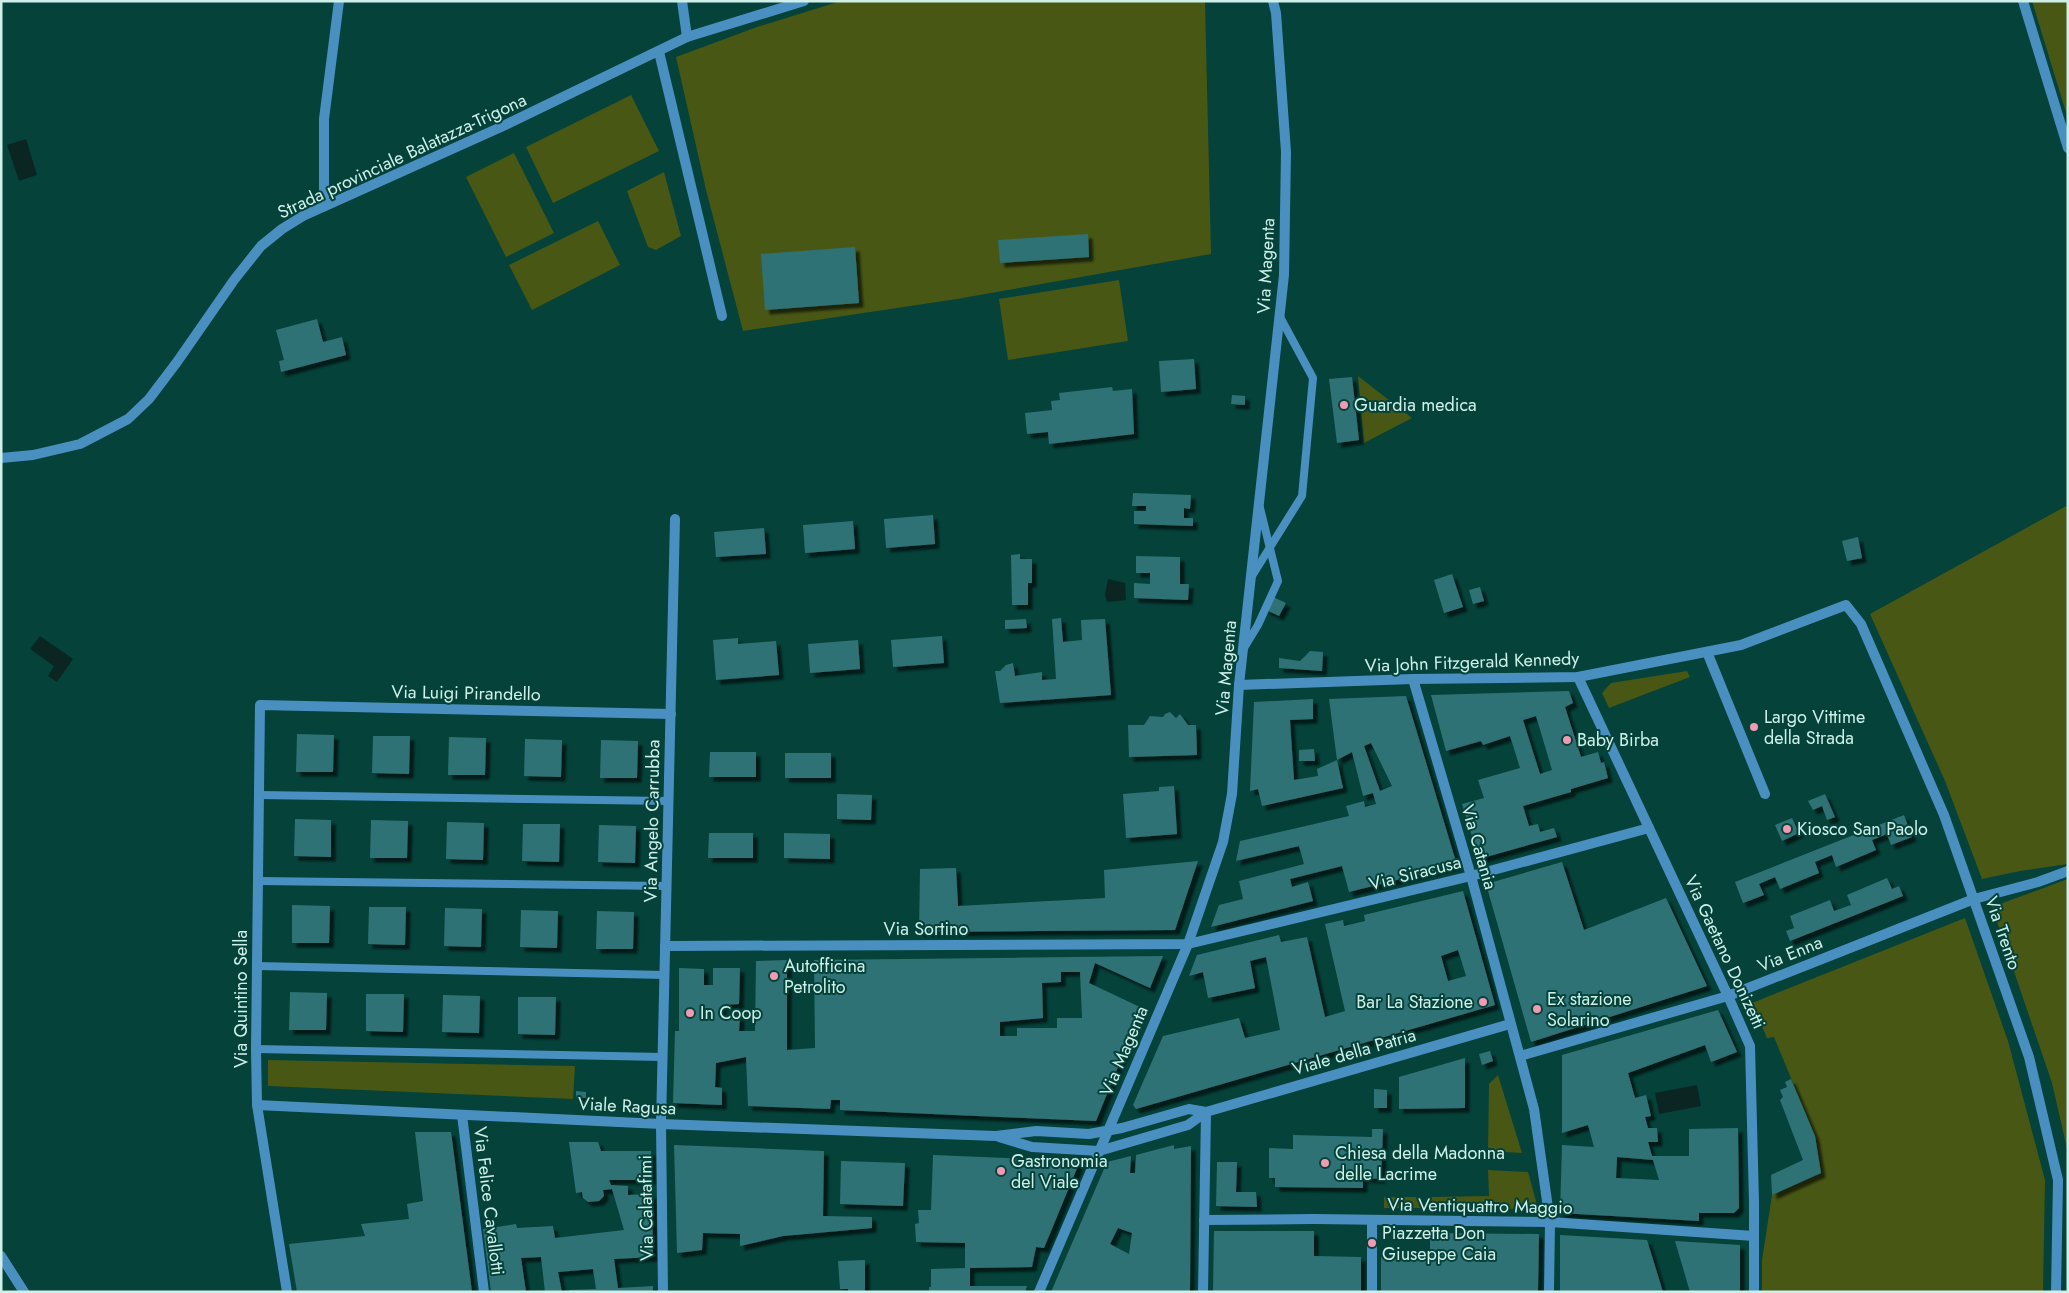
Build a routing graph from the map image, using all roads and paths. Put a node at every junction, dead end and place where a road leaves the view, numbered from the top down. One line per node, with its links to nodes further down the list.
1 (339, 1): 9 (street)
2 (682, 1): 6 (street)
3 (804, 1): 6 (street, Strada provinciale Balatazza-Trigona)
4 (1275, 1): 11 (street, Via Magenta)
5 (2023, 1): 8 (street)
6 (687, 37): 7 (street, Strada provinciale Balatazza-Trigona)
7 (659, 52): 9 (street, Strada provinciale Balatazza-Trigona); 10 (street)
8 (2068, 148)
9 (324, 206): 12 (street, Strada provinciale Balatazza-Trigona)
10 (722, 316)
11 (1280, 317): 13 (street, Via Magenta); 15 (lane)
12 (1, 458)
13 (1259, 502): 15 (lane); 16 (street, Via Magenta)
14 (675, 519): 24 (street, Via Angelo Carrubba)
15 (1270, 547): 16 (lane); 18 (lane)
16 (1251, 578): 18 (street, Via Magenta)
17 (1846, 605): 19 (street, Via John Fitzgerald Kennedy); 33 (street, Via Trento)
18 (1243, 650): 22 (street, Via Magenta)
19 (1706, 652): 20 (street, Via John Fitzgerald Kennedy); 25 (street)
20 (1578, 677): 21 (street, Via John Fitzgerald Kennedy); 28 (street, Via Gaetano Donizetti)
21 (1413, 679): 22 (street, Via John Fitzgerald Kennedy); 30 (street, Via Catania)
22 (1239, 685): 34 (street, Via Magenta)
23 (260, 705): 24 (street, Via Luigi Pirandello); 26 (street, Via Quintino Sella)
24 (670, 714): 27 (street, Via Angelo Carrubba)
25 (1765, 794)
26 (259, 795): 27 (lane); 31 (street, Via Quintino Sella)
27 (669, 800): 32 (street, Via Angelo Carrubba)
28 (1649, 828): 30 (street, Via Siracusa); 38 (street, Via Gaetano Donizetti)
29 (2068, 871): 33 (street, Via Enna)
30 (1471, 876): 34 (street, Via Siracusa); 39 (street, Via Catania)
31 (258, 881): 32 (lane); 36 (street, Via Quintino Sella)
32 (666, 886): 35 (street, Via Angelo Carrubba)
33 (1974, 899): 38 (street, Via Enna); 64 (street, Via Trento)
34 (1188, 944): 35 (street, Via Sortino); 47 (street, Via Magenta)
35 (665, 946): 37 (street, Via Angelo Carrubba)
36 (257, 966): 37 (lane); 40 (street, Via Quintino Sella)
37 (665, 975): 42 (street, Via Angelo Carrubba)
38 (1728, 996): 41 (street, Via Enna); 53 (street, Via Gaetano Donizetti)
39 (1510, 1024): 41 (street, Via Catania); 44 (street, Viale della Patria)
40 (256, 1049): 42 (lane); 43 (street, Via Quintino Sella)
41 (1520, 1056): 52 (street, Via Catania)
42 (663, 1057): 46 (street, Via Angelo Carrubba)
43 (257, 1105): 45 (street, Viale Ragusa); 56 (street, Via Quintino Sella)
44 (1206, 1112): 47 (street); 49 (street); 50 (street)
45 (462, 1115): 46 (street, Viale Ragusa); 57 (street, Via Felice Cavallotti)
46 (661, 1124): 48 (street, Viale Ragusa); 58 (street, Via Calatafimi)
47 (1108, 1131): 48 (street); 49 (street, Via Magenta)
48 (996, 1136): 49 (street)
49 (1099, 1151): 59 (street, Via Magenta)
50 (1204, 1220): 51 (street, Via Ventiquattro Maggio); 60 (street)
51 (1372, 1220): 52 (street, Via Ventiquattro Maggio); 61 (street)
52 (1550, 1222): 53 (street, Via Ventiquattro Maggio); 62 (street, Via Catania)
53 (1754, 1236): 63 (street, Via Gaetano Donizetti)
54 (1, 1256): 55 (street)
55 (24, 1292)
56 (288, 1292)
57 (484, 1292)
58 (663, 1292)
59 (1040, 1292)
60 (1203, 1292)
61 (1372, 1292)
62 (1549, 1292)
63 (1754, 1292)
64 (2056, 1292)

